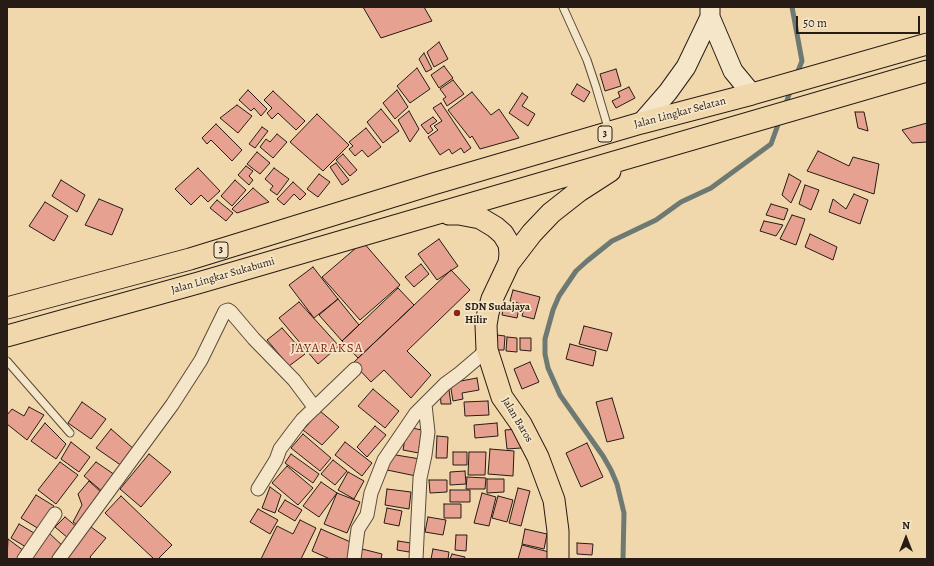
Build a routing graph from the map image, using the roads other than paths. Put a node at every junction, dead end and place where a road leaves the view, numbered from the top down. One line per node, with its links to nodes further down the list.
1 (563, 7): 7 (lane)
2 (710, 12): 5 (main road); 6 (main road)
3 (927, 44): 5 (main road, Jalan Lingkar Selatan / 3)
4 (927, 72): 8 (main road, 3)
5 (752, 94): 6 (main road, Jalan Lingkar Selatan / 3)
6 (641, 123): 7 (main road, Jalan Lingkar Selatan / 3)
7 (610, 133): 11 (main road, Jalan Lingkar Selatan / 3)
8 (638, 155): 9 (main road, 3); 10 (main road)
9 (439, 214): 10 (main road, Jalan Baros); 12 (main road, Jalan Lingkar Sukabumi / 3)
10 (509, 263): 13 (main road, Jalan Baros)
11 (7, 308)
12 (7, 336)
13 (487, 350): 16 (street); 25 (main road, Jalan Baros)
14 (7, 361): 18 (lane)
15 (355, 369): 17 (street)
16 (425, 405): 23 (street); 24 (street)
17 (315, 408): 19 (street); 22 (street)
18 (70, 433)
19 (258, 489)
20 (55, 514): 21 (street)
21 (24, 559)
22 (59, 559)
23 (354, 559)
24 (416, 559)
25 (558, 559)

